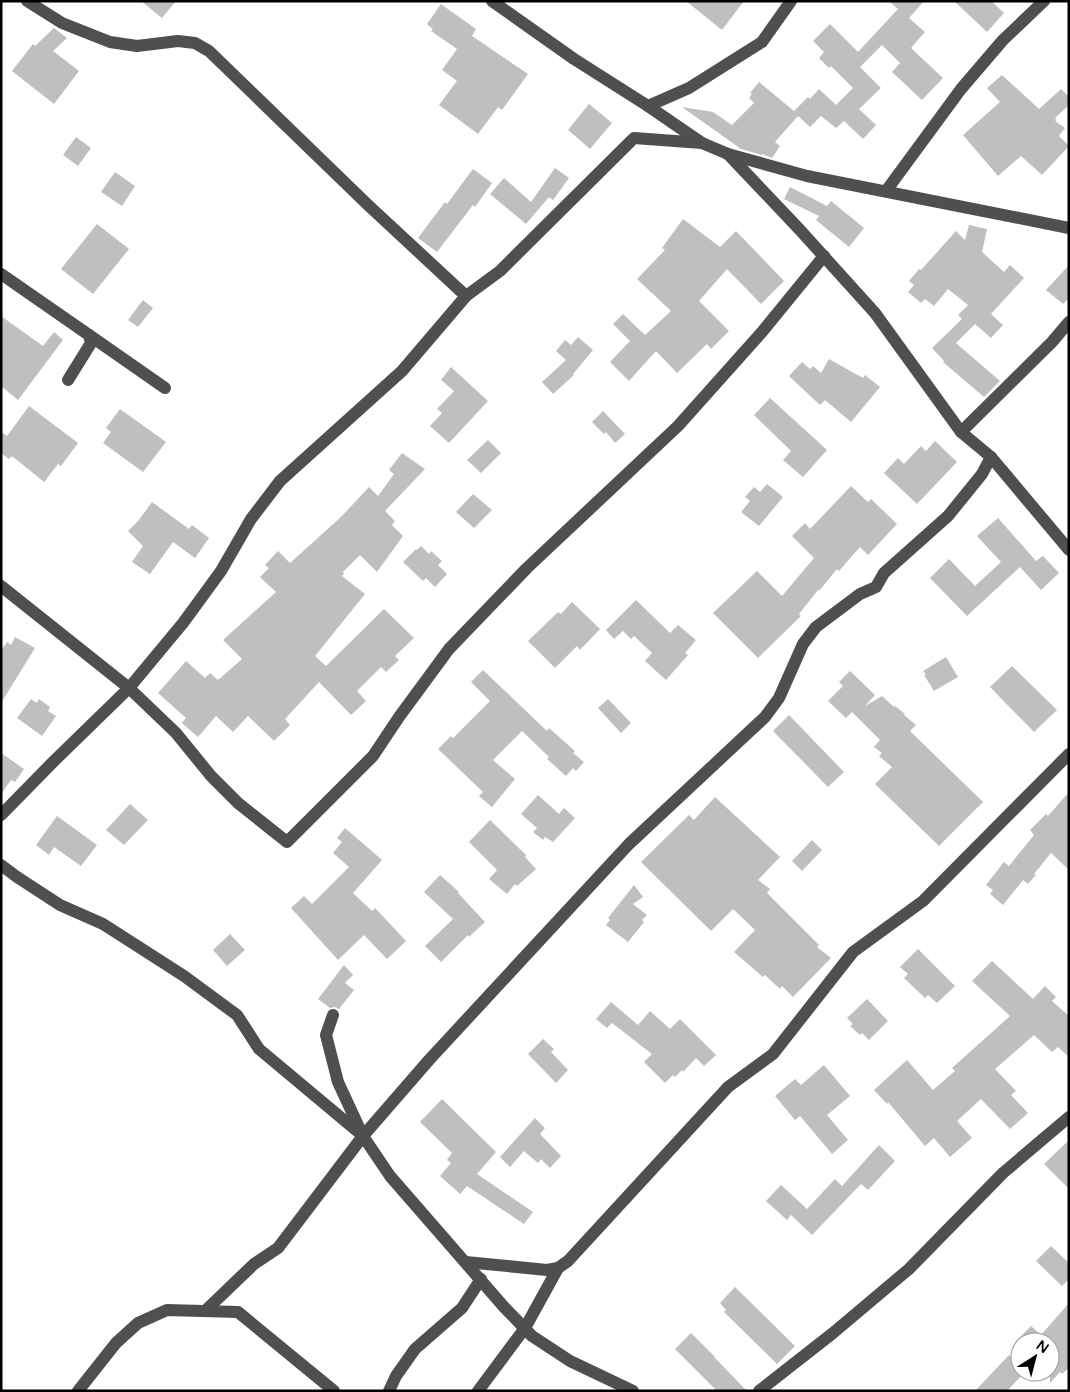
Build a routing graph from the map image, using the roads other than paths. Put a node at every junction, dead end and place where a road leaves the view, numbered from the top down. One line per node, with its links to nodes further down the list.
1 (27, 1): 12 (street)
2 (492, 1): 5 (street)
3 (791, 1): 5 (street)
4 (1044, 1): 8 (street)
5 (648, 106): 6 (street)
6 (702, 144): 7 (street); 12 (street)
7 (728, 154): 8 (street); 10 (street)
8 (886, 191): 9 (street)
9 (1069, 228)
10 (824, 256): 17 (street); 21 (street)
11 (1, 274): 14 (street)
12 (466, 296): 21 (street)
13 (1069, 322): 17 (street)
14 (89, 336): 15 (street); 16 (street)
15 (68, 380)
16 (165, 388)
17 (961, 432): 18 (street)
18 (991, 457): 19 (street); 27 (street)
19 (1069, 550)
20 (1, 586): 21 (street)
21 (129, 688): 23 (street)
22 (1069, 754): 29 (street)
23 (1, 815)
24 (1, 865): 27 (street)
25 (333, 1015): 27 (street)
26 (1069, 1117): 38 (street)
27 (363, 1136): 28 (street); 31 (street)
28 (466, 1262): 29 (street); 30 (street)
29 (558, 1268): 32 (street)
30 (481, 1279): 32 (street); 35 (street)
31 (205, 1311): 33 (street); 34 (street)
32 (525, 1328): 36 (street); 37 (street)
33 (78, 1391)
34 (334, 1391)
35 (389, 1391)
36 (478, 1391)
37 (633, 1391)
38 (759, 1391)

